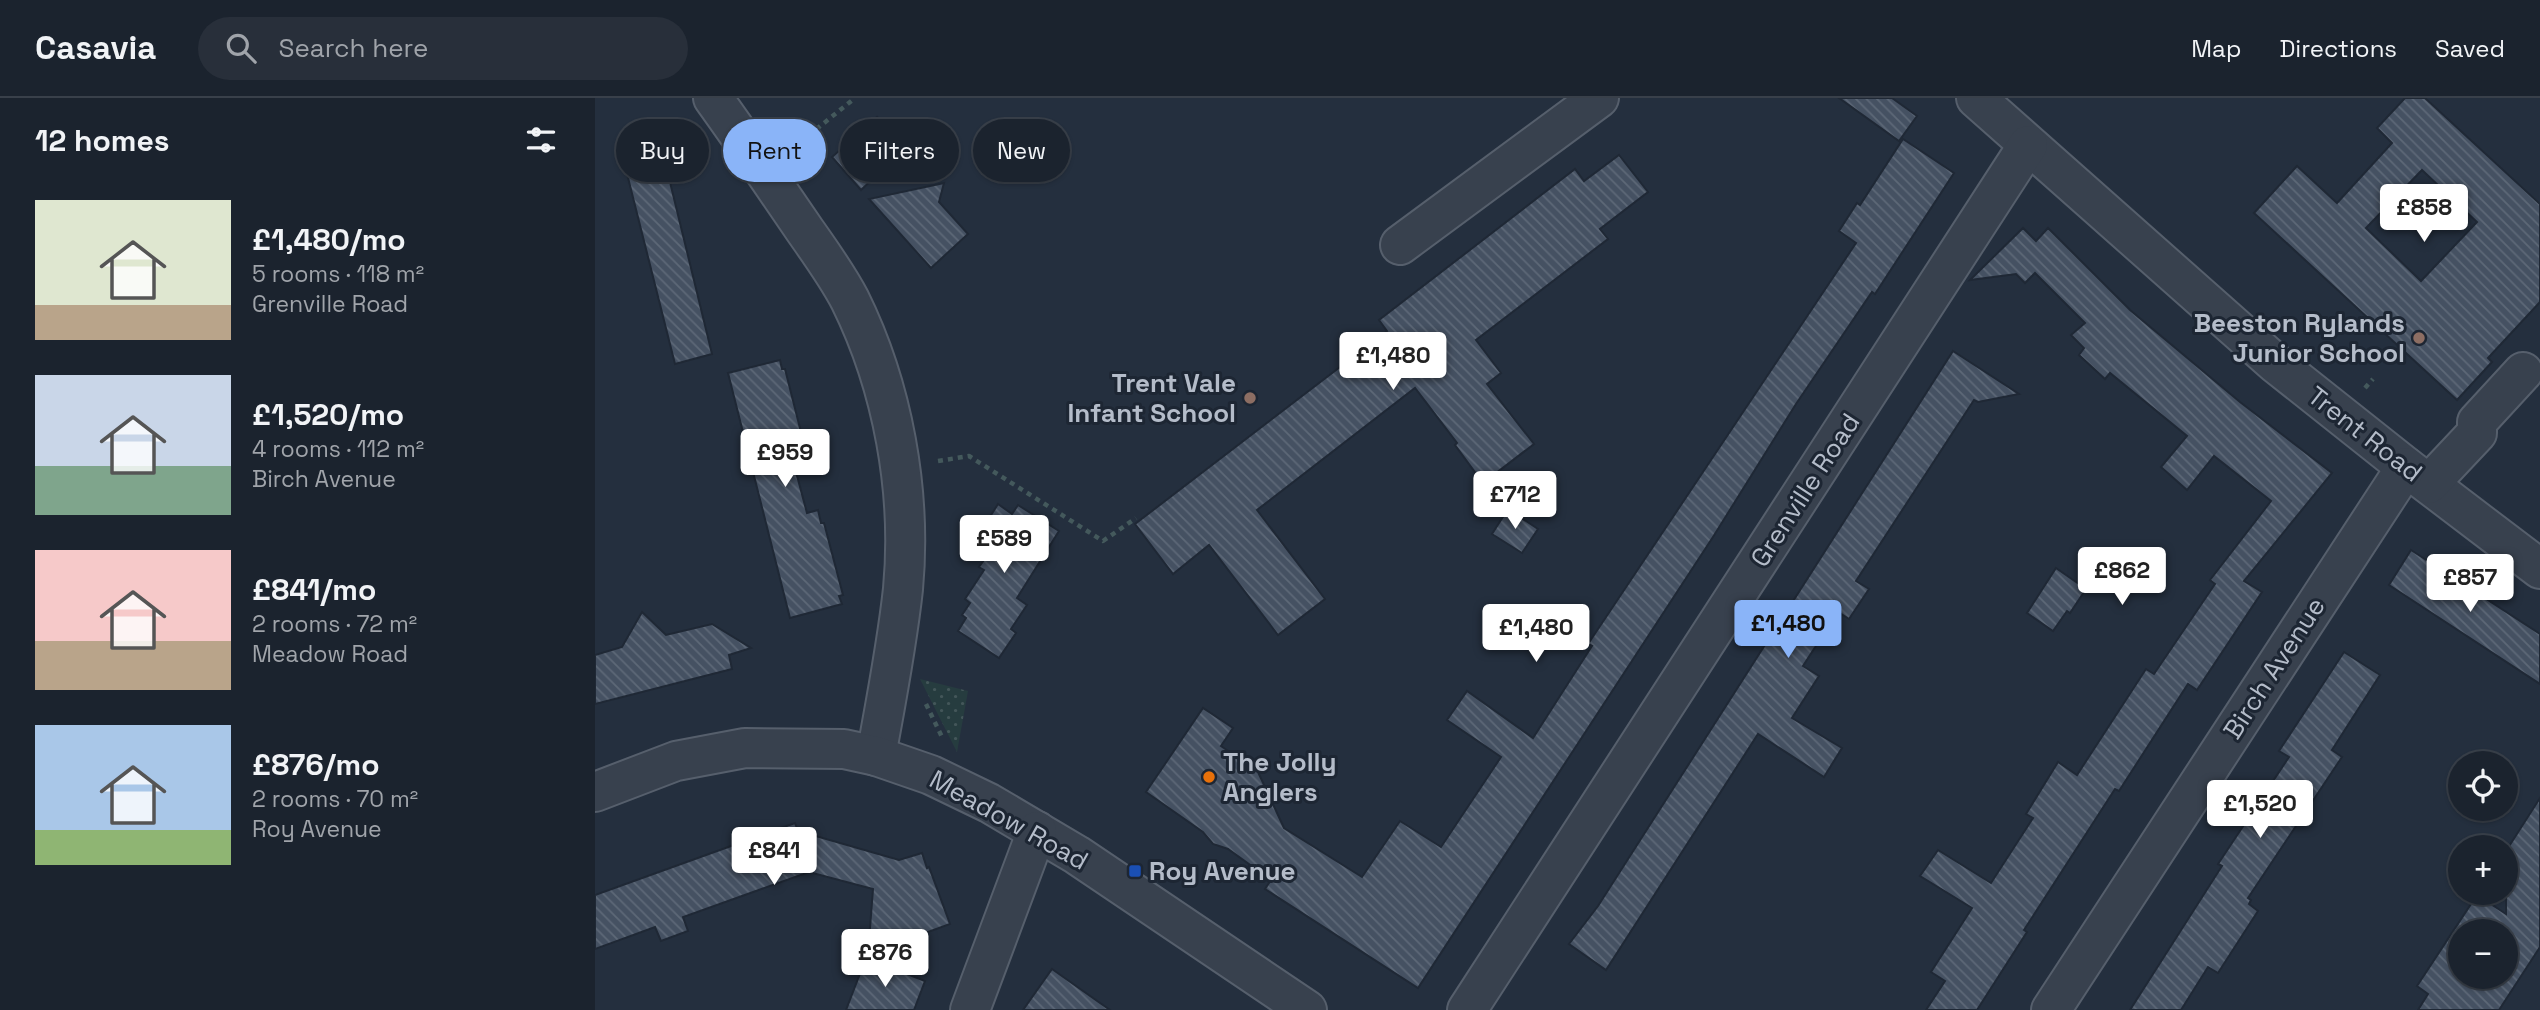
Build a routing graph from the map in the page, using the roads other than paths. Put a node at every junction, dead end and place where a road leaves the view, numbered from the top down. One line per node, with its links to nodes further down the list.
1 (713, 98): 9 (street)
2 (1599, 98): 5 (street)
3 (1976, 98): 4 (street, Trent Road)
4 (2028, 145): 7 (street, Trent Road); 14 (street, Grenville Road)
5 (1400, 245)
6 (2523, 372): 7 (street, Birch Avenue)
7 (2417, 476): 8 (street, Trent Road); 15 (street, Birch Avenue)
8 (2540, 569)
9 (876, 756): 10 (street, Meadow Road); 11 (street, Meadow Road)
10 (595, 792)
11 (1037, 831): 12 (street); 13 (street, Meadow Road)
12 (970, 1010)
13 (1307, 1010)
14 (1467, 1010)
15 (2051, 1010)

